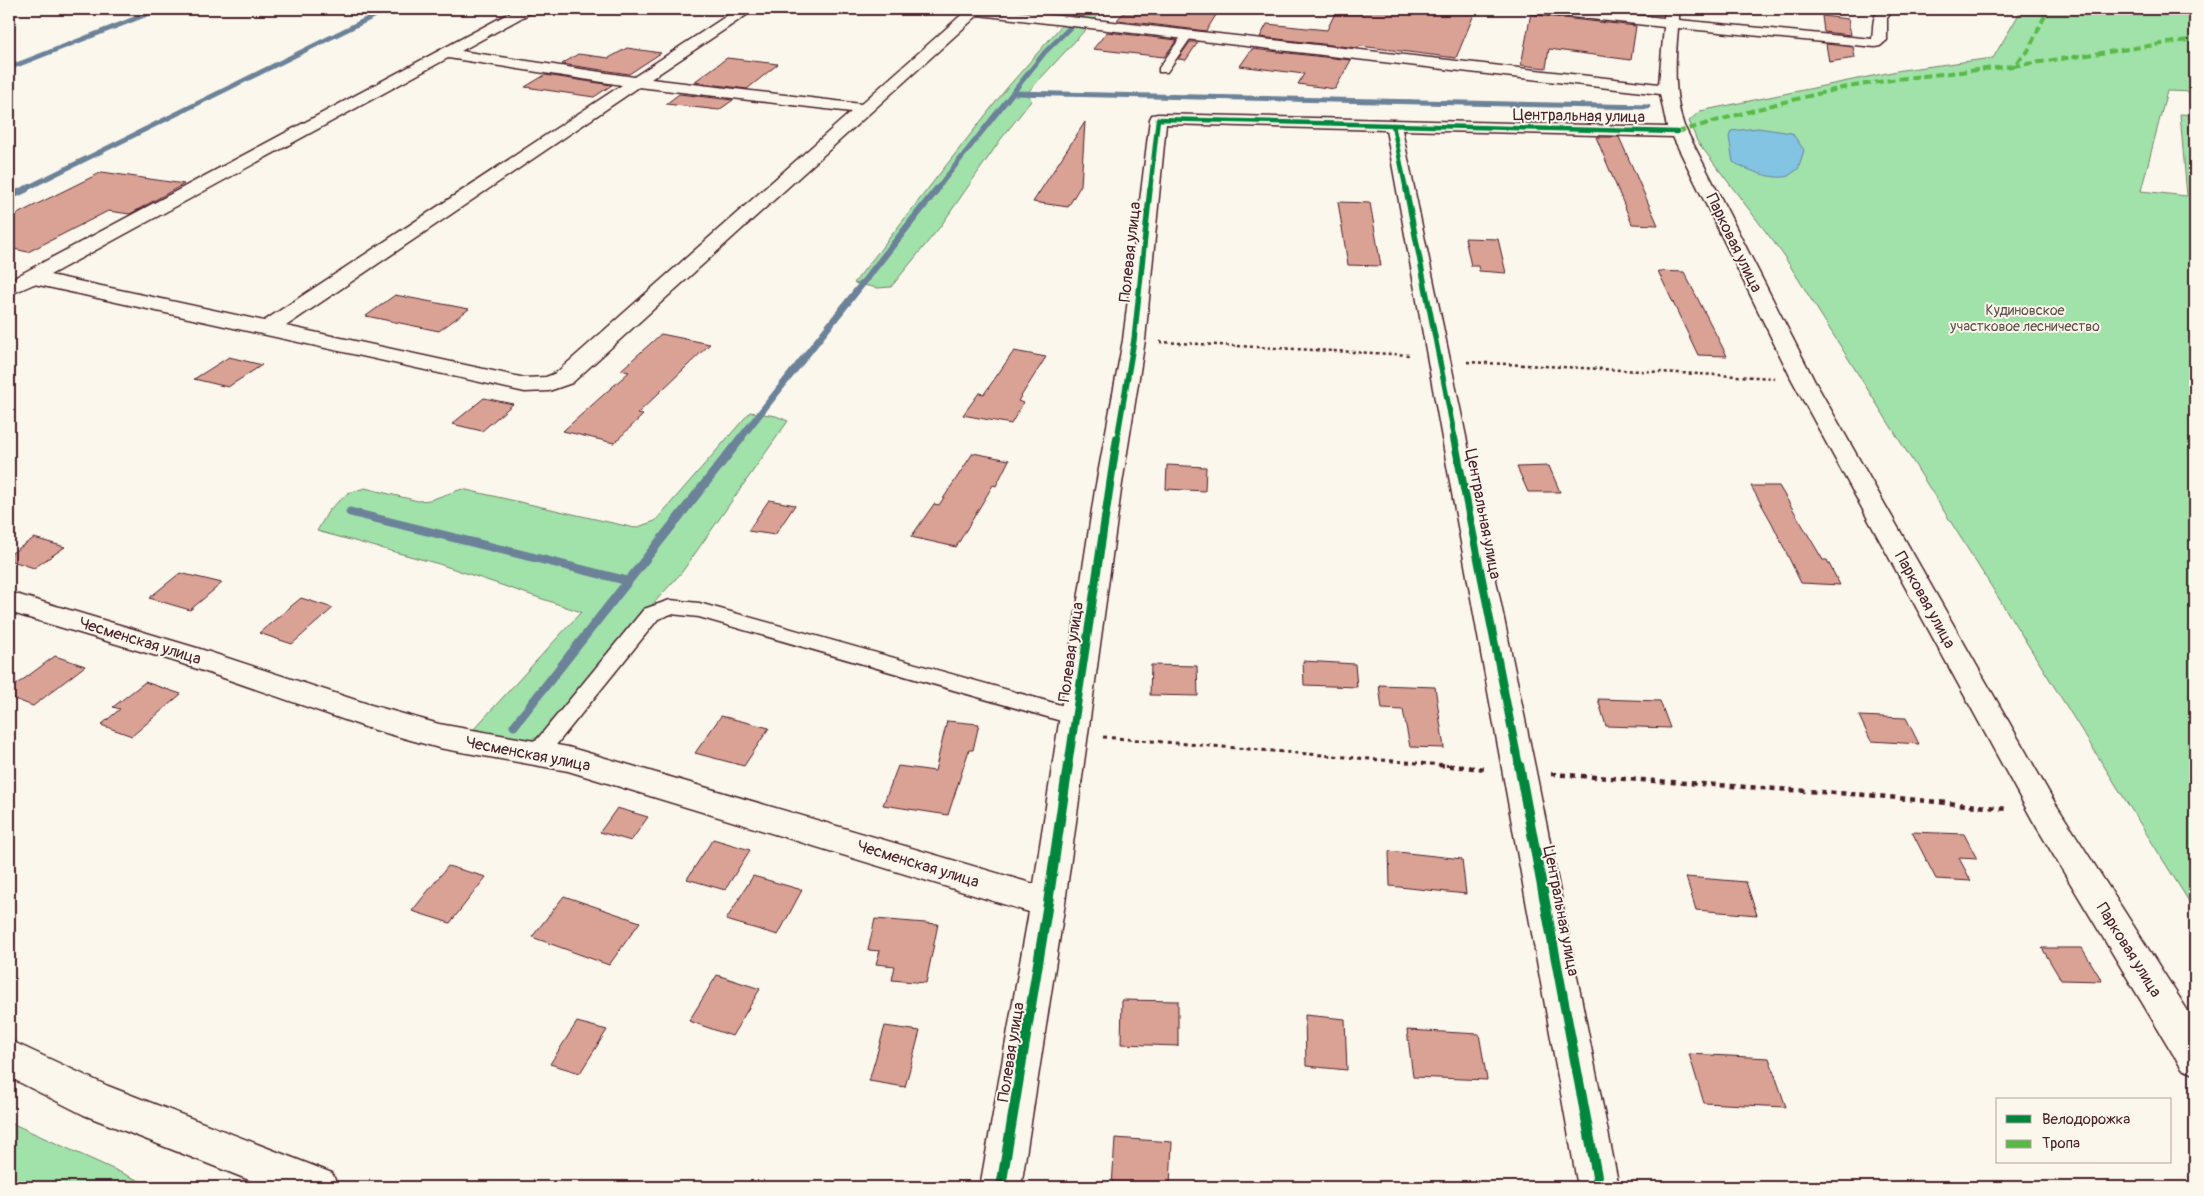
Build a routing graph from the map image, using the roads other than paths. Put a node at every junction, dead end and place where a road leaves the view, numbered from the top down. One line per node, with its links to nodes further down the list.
1 (527, 9): 8 (street)
2 (746, 9): 10 (street)
3 (1535, 9): 6 (street)
4 (1887, 9): 6 (street)
5 (975, 10): 7 (street); 12 (street)
6 (1672, 16): 11 (street, Парковая улица)
7 (1187, 36): 9 (lane); 11 (street)
8 (448, 53): 10 (street); 15 (street)
9 (1163, 70)
10 (635, 82): 12 (street); 17 (street)
11 (1666, 90): 14 (street, Парковая улица)
12 (863, 109): 17 (street)
13 (1393, 125): 14 (street, Центральная улица); 19 (street, Полевая улица); 26 (street, Центральная улица)
14 (1677, 132): 22 (street, Парковая улица)
15 (30, 277): 16 (street); 17 (street)
16 (9, 289)
17 (268, 328)
18 (9, 602): 20 (street, Чесменская улица)
19 (1074, 726): 20 (lane); 21 (street, Полевая улица)
20 (537, 754): 21 (street, Чесменская улица)
21 (1048, 903): 25 (street, Полевая улица)
22 (2195, 1056)
23 (9, 1058): 24 (street)
24 (318, 1187)
25 (1001, 1187)
26 (1599, 1187)

